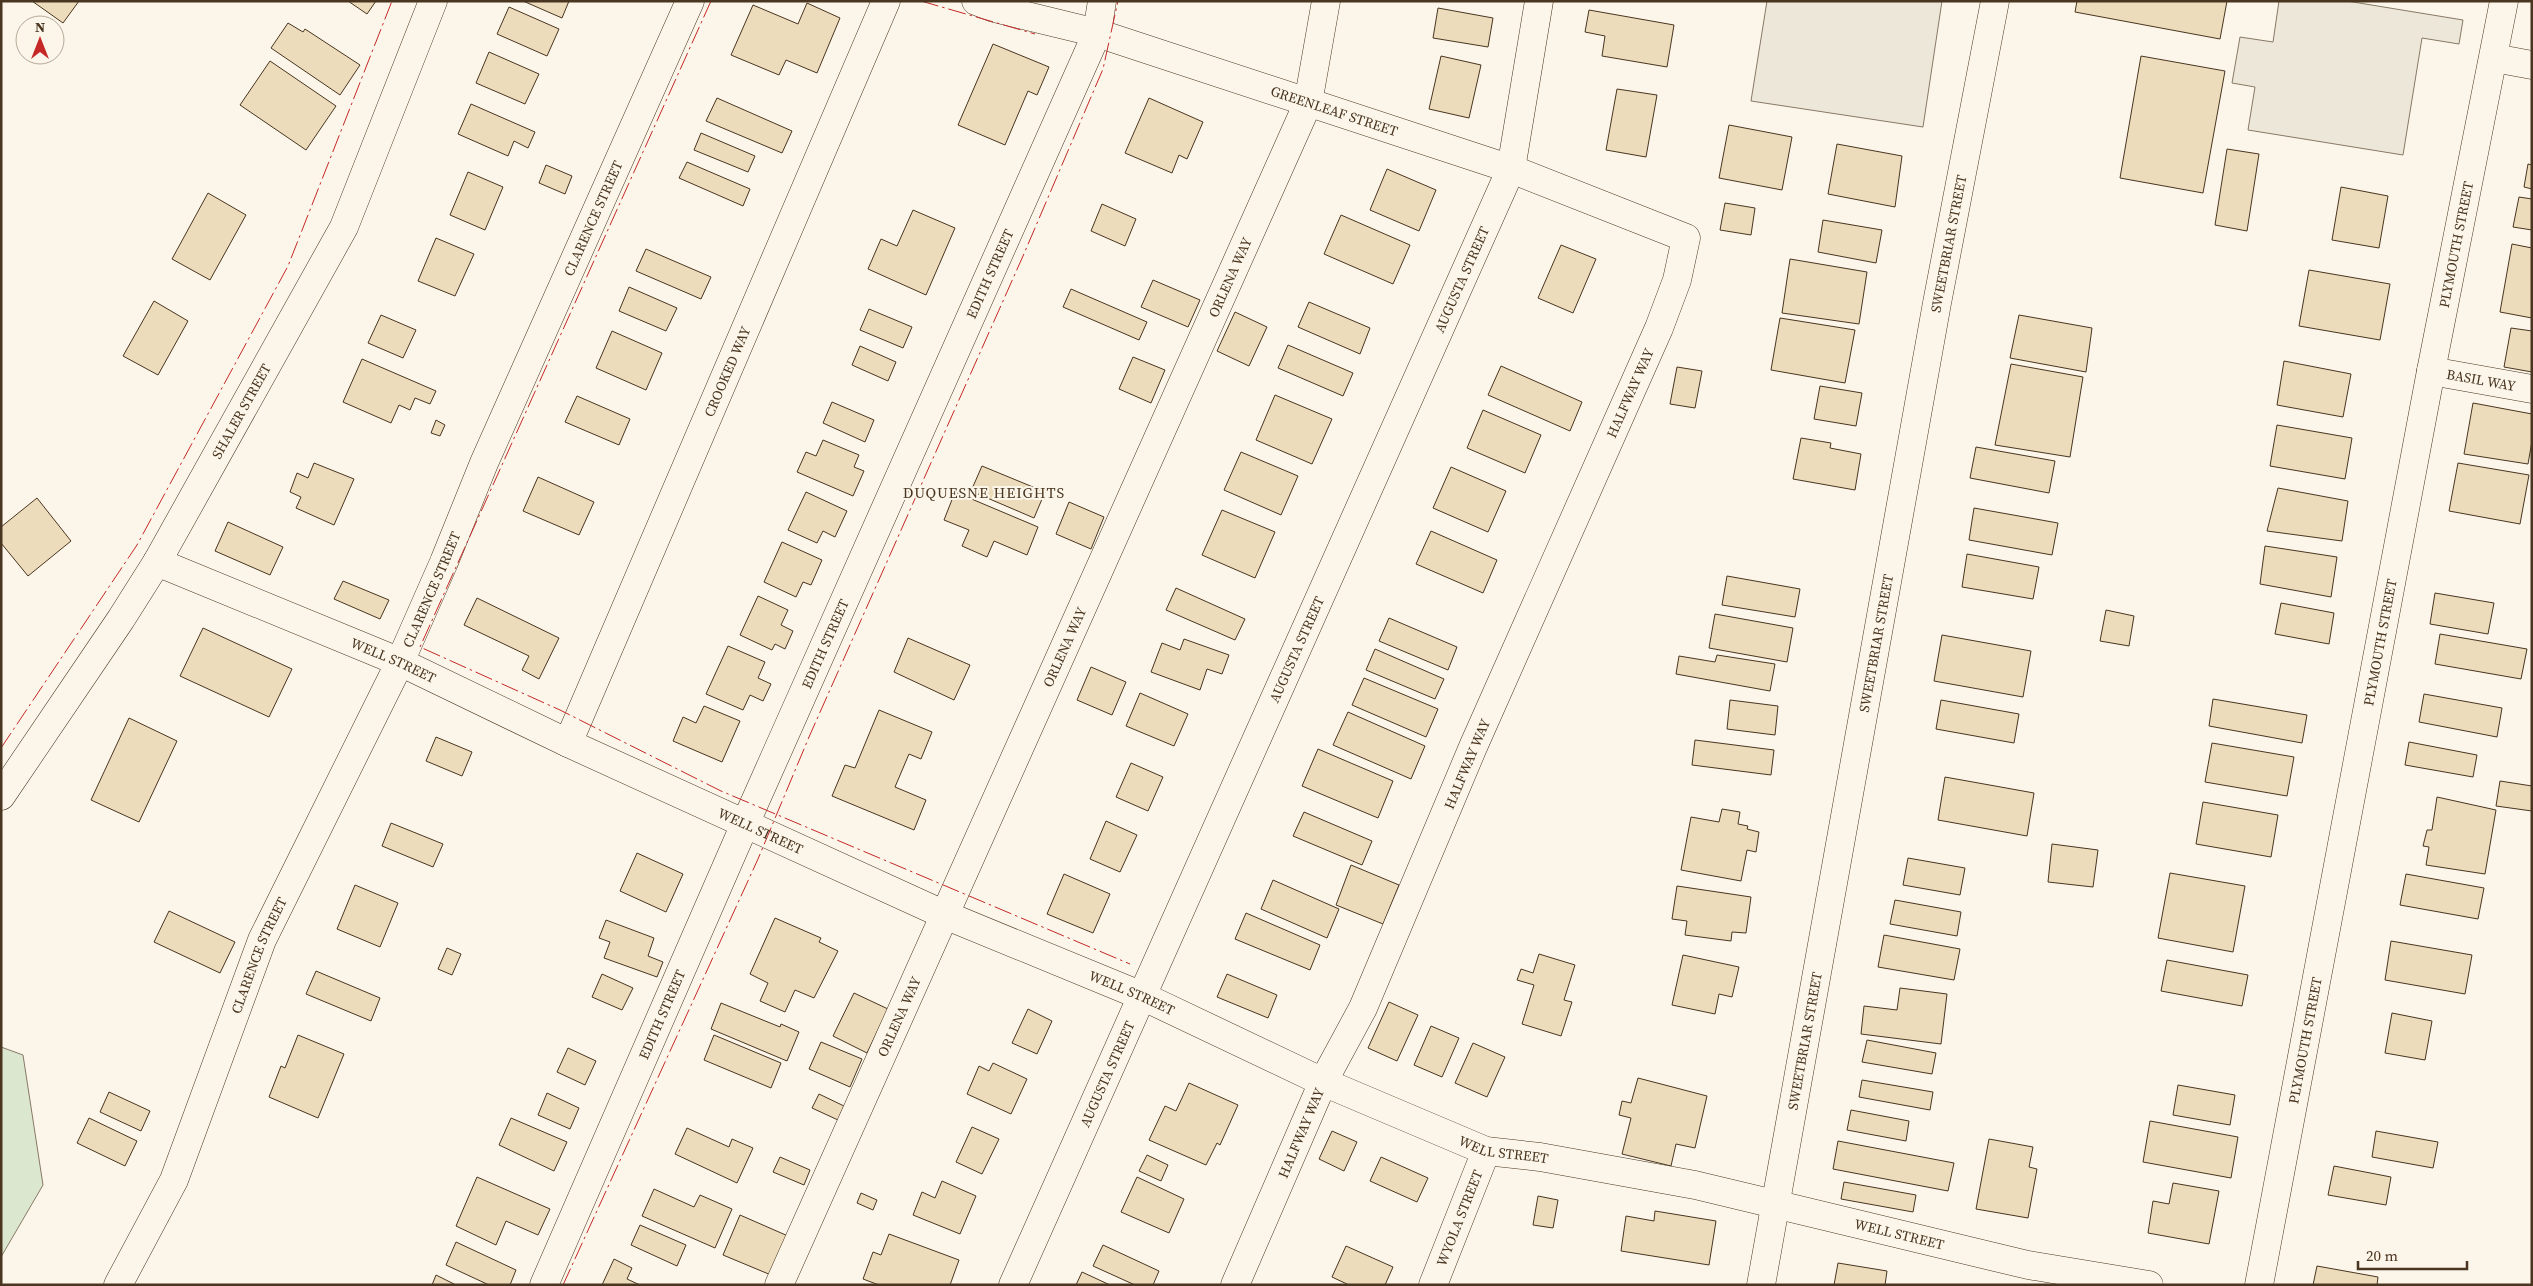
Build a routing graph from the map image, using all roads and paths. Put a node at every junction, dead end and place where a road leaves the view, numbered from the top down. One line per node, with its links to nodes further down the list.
1 (433, 1): 18 (street, SHALER STREET)
2 (690, 1): 19 (street, CLARENCE STREET)
3 (886, 1): 20 (street, CROOKED WAY)
4 (976, 1): 10 (street, GREENLEAF STREET)
5 (1102, 1): 10 (street, EDITH STREET)
6 (1326, 1): 13 (street, ORLENA WAY)
7 (1539, 1): 14 (street, AUGUSTA STREET)
8 (1996, 1): 27 (street, SWEETBRIAR STREET)
9 (2504, 1): 11 (street, PLYMOUTH STREET)
10 (1096, 33): 13 (street, GREENLEAF STREET); 22 (street, EDITH STREET)
11 (2494, 58): 12 (street); 16 (street, PLYMOUTH STREET)
12 (2532, 65)
13 (1308, 103): 14 (street, GREENLEAF STREET); 23 (street, ORLENA WAY)
14 (1510, 169): 15 (street, GREENLEAF STREET); 24 (street, AUGUSTA STREET)
15 (1686, 238): 25 (street, HALFWAY WAY)
16 (2431, 371): 17 (street, BASIL WAY); 37 (street, PLYMOUTH STREET)
17 (2532, 389)
18 (157, 562): 19 (street, WELL STREET); 21 (street, SHALER STREET)
19 (400, 662): 20 (street, WELL STREET); 29 (street, CLARENCE STREET)
20 (568, 742): 22 (street, WELL STREET)
21 (1, 796)
22 (745, 824): 23 (street, WELL STREET); 30 (street, EDITH STREET)
23 (945, 915): 24 (street, WELL STREET); 31 (street, ORLENA WAY)
24 (1142, 996): 25 (street, WELL STREET); 32 (street, AUGUSTA STREET)
25 (1323, 1082): 26 (street, WELL STREET); 33 (street, HALFWAY WAY)
26 (1486, 1151): 27 (street, WELL STREET); 34 (street, WYOLA STREET)
27 (1775, 1206): 28 (street, WELL STREET); 35 (street, SWEETBRIAR STREET)
28 (2026, 1275): 36 (street, WELL STREET)
29 (118, 1285)
30 (544, 1285)
31 (779, 1285)
32 (1013, 1285)
33 (1235, 1285)
34 (1433, 1285)
35 (1761, 1285)
36 (2149, 1285)
37 (2258, 1285)

